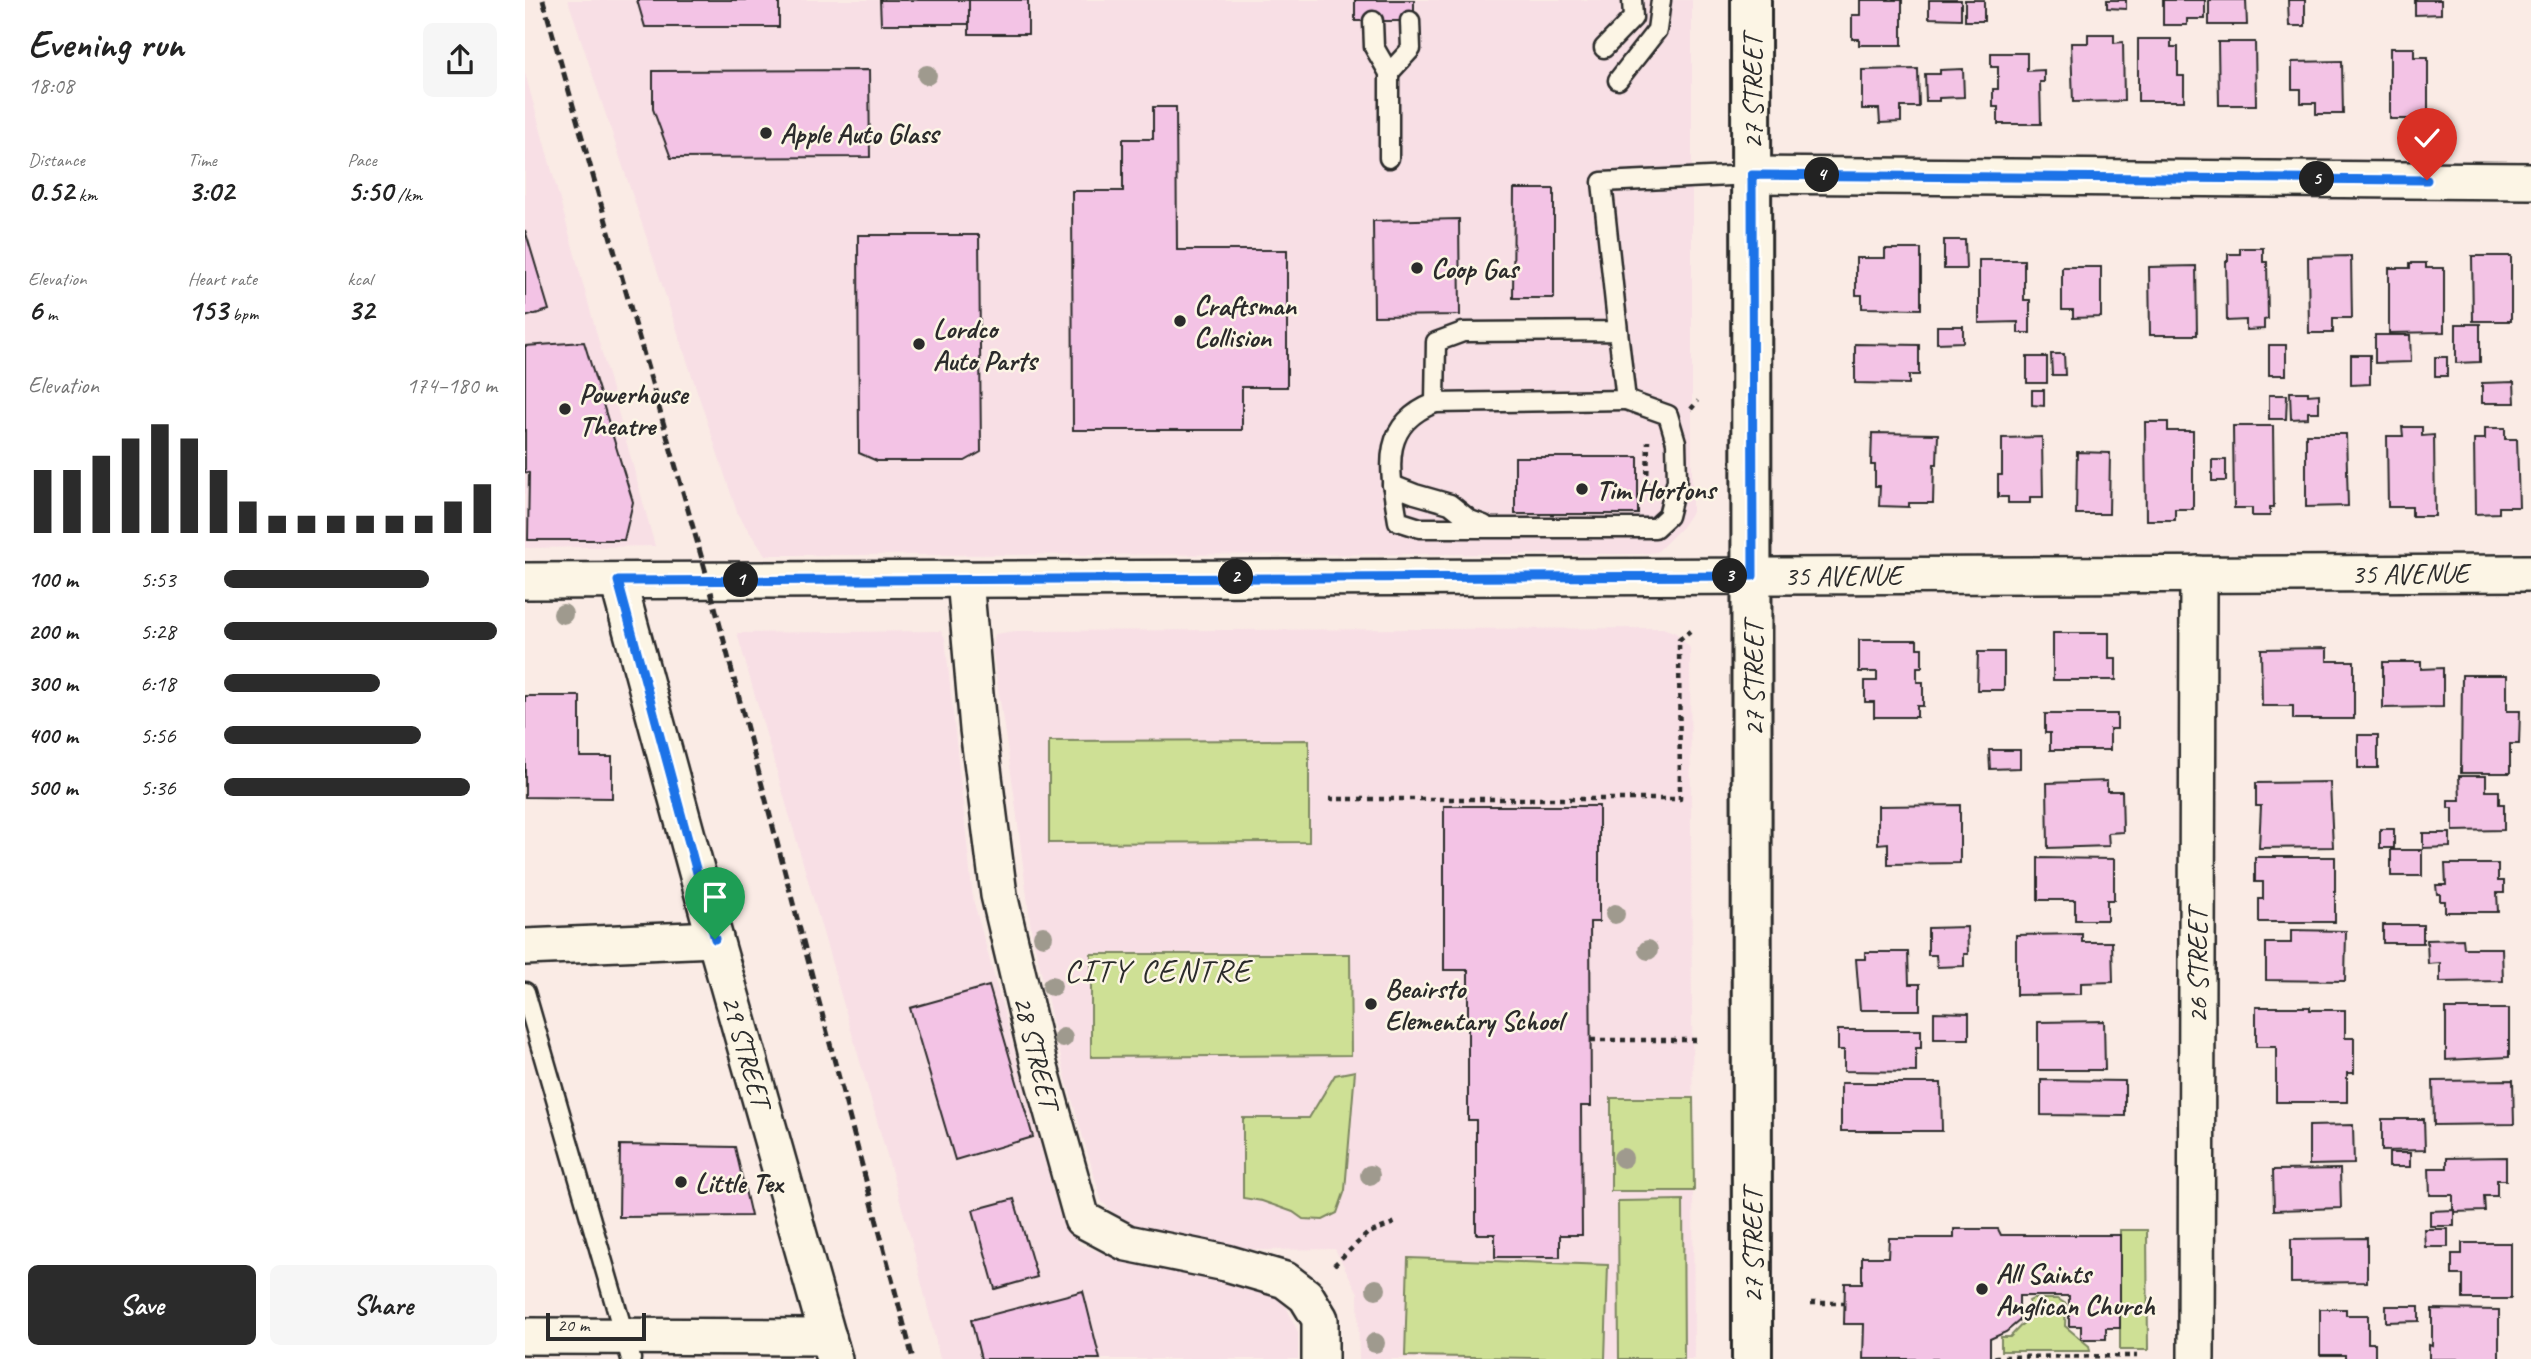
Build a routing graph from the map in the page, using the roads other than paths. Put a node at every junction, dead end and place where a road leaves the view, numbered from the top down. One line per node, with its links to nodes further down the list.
1 (1632, 0): 6 (lane)
2 (1661, 0): 8 (lane)
3 (1752, 0): 10 (main road, 27 STREET)
4 (1373, 21): 7 (lane)
5 (1410, 21): 7 (lane)
6 (1604, 48)
7 (1389, 73): 9 (lane)
8 (1618, 80)
9 (1389, 158)
10 (1752, 175): 11 (street); 12 (lane); 19 (main road, 27 STREET)
11 (2531, 181)
12 (1618, 331): 13 (lane); 14 (lane)
13 (1626, 400): 14 (lane); 16 (lane)
14 (1435, 403): 15 (lane)
15 (1392, 485): 16 (lane); 16 (lane)
16 (1489, 526)
17 (2531, 573): 18 (street, 35 AVENUE)
18 (2198, 574): 19 (street, 35 AVENUE); 31 (street, 26 STREET)
19 (1753, 576): 20 (street, 35 AVENUE); 30 (main road, 27 STREET)
20 (965, 579): 22 (street, 35 AVENUE); 29 (street, 28 STREET)
21 (525, 581): 22 (street, 35 AVENUE)
22 (618, 581): 23 (street, 29 STREET)
23 (715, 939): 24 (street); 28 (street, 29 STREET)
24 (525, 947)
25 (525, 992): 27 (lane)
26 (525, 1336): 27 (street)
27 (628, 1348): 28 (street)
28 (831, 1348)
29 (1320, 1359)
30 (1752, 1359)
31 (2196, 1359)

